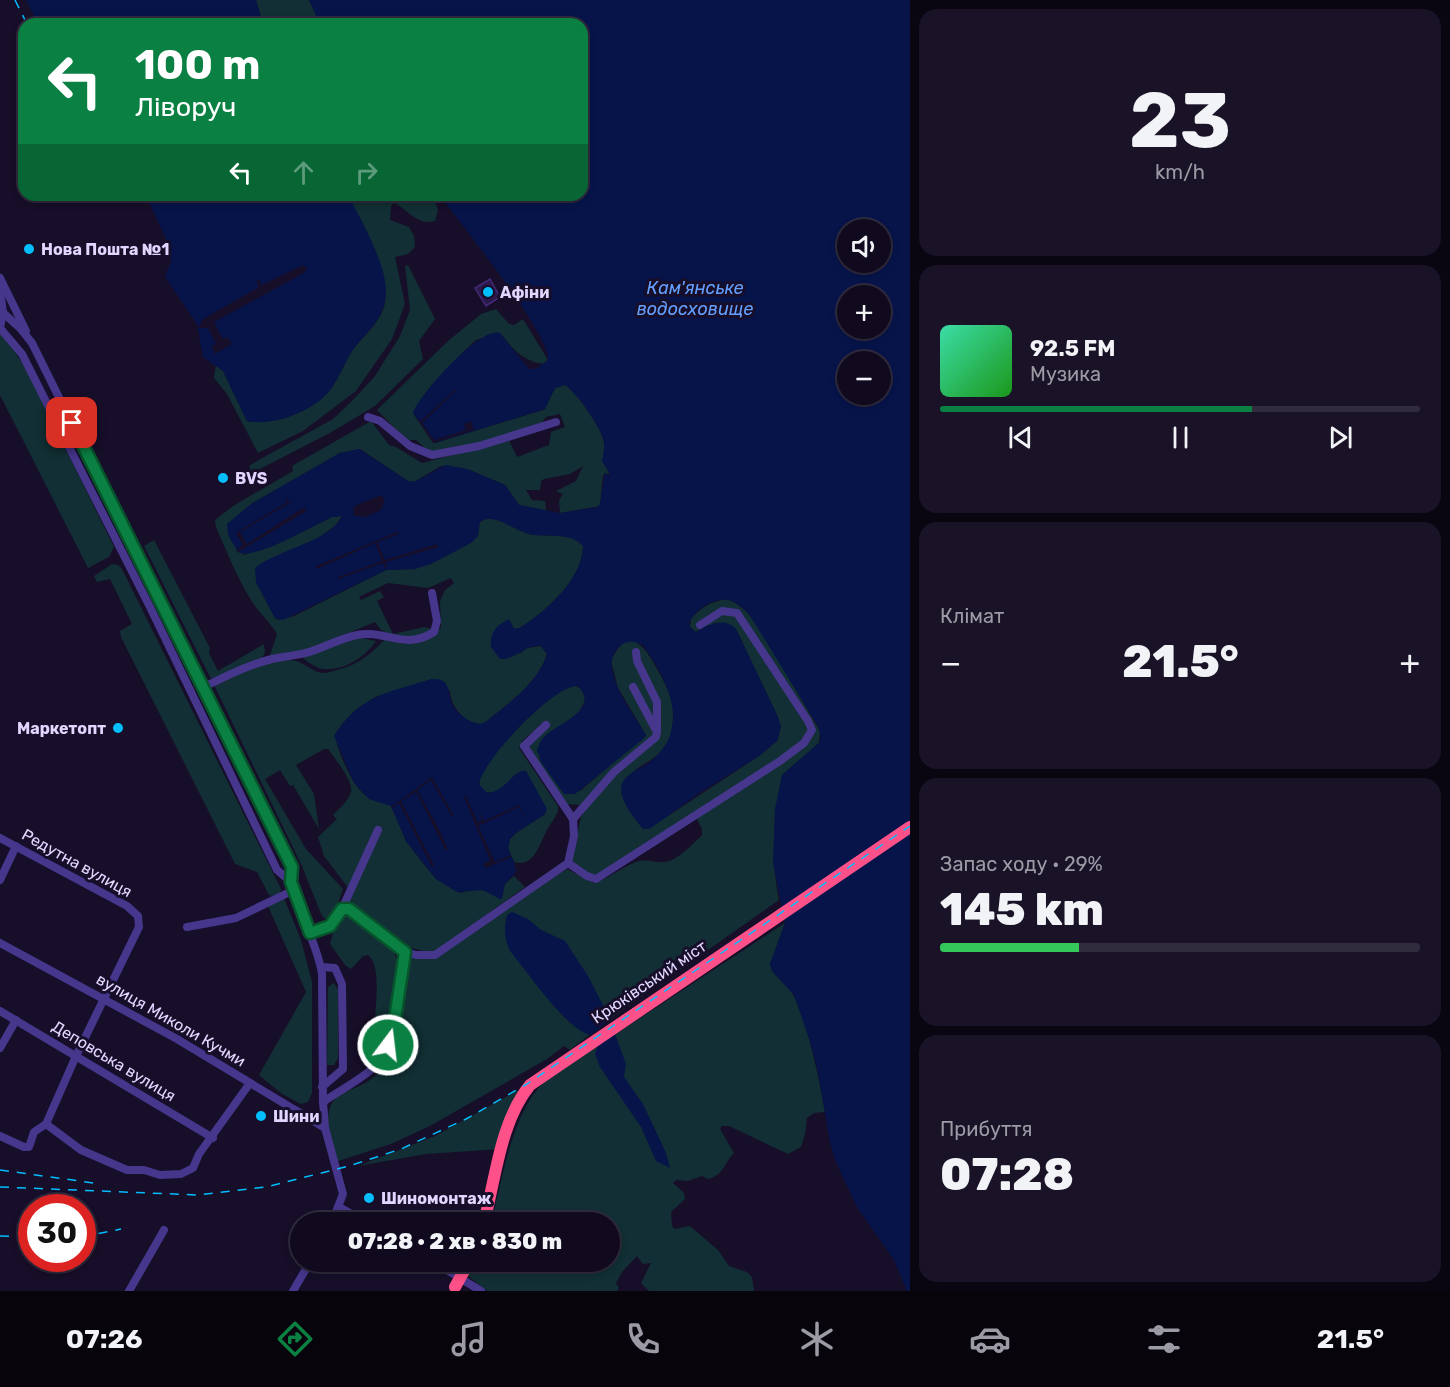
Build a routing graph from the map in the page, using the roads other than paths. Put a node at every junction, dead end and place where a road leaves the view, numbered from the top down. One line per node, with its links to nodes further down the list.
1 (0, 278): 5 (street)
2 (0, 291): 3 (street)
3 (2, 311): 4 (street); 5 (street)
4 (0, 328): 22 (street)
5 (32, 343): 11 (street)
6 (368, 417): 7 (street)
7 (556, 422)
8 (432, 594): 11 (street)
9 (700, 625): 20 (street)
10 (636, 652): 14 (street)
11 (204, 687): 22 (street)
12 (633, 687): 14 (street)
13 (546, 725): 15 (street)
14 (657, 732): 15 (street)
15 (573, 819): 20 (street)
16 (910, 827): 44 (highway, Крюківський міст)
17 (378, 830): 23 (street)
18 (0, 838): 19 (street, Редутна вулиця)
19 (16, 846): 21 (street); 29 (street, Редутна вулиця)
20 (568, 863): 27 (street)
21 (0, 880)
22 (292, 886): 24 (street); 25 (street)
23 (342, 909): 25 (street); 27 (street)
24 (187, 927)
25 (310, 933): 28 (street)
26 (0, 943): 29 (street, вулиця Миколи Кучми)
27 (405, 952): 36 (street)
28 (321, 967): 35 (street); 35 (street)
29 (105, 999): 33 (street); 34 (street, вулиця Миколи Кучми)
30 (0, 1011): 31 (street, Деповська вулиця)
31 (16, 1020): 32 (street); 33 (street, Деповська вулиця)
32 (0, 1048)
33 (76, 1056): 37 (street); 40 (street, Деповська вулиця)
34 (250, 1083): 38 (street, вулиця Миколи Кучми); 40 (street)
35 (322, 1088): 36 (street)
36 (323, 1102): 38 (street)
37 (46, 1124): 39 (street); 40 (street)
38 (325, 1128): 41 (street)
39 (0, 1136)
40 (213, 1138)
41 (339, 1206): 42 (street); 43 (street)
42 (336, 1212)
43 (349, 1212)
44 (487, 1212)
45 (164, 1230): 50 (street)
46 (304, 1272): 51 (street)
47 (450, 1272): 52 (street)
48 (463, 1272): 49 (highway, bridge)
49 (454, 1289)
50 (129, 1291)
51 (293, 1291)
52 (481, 1291)

